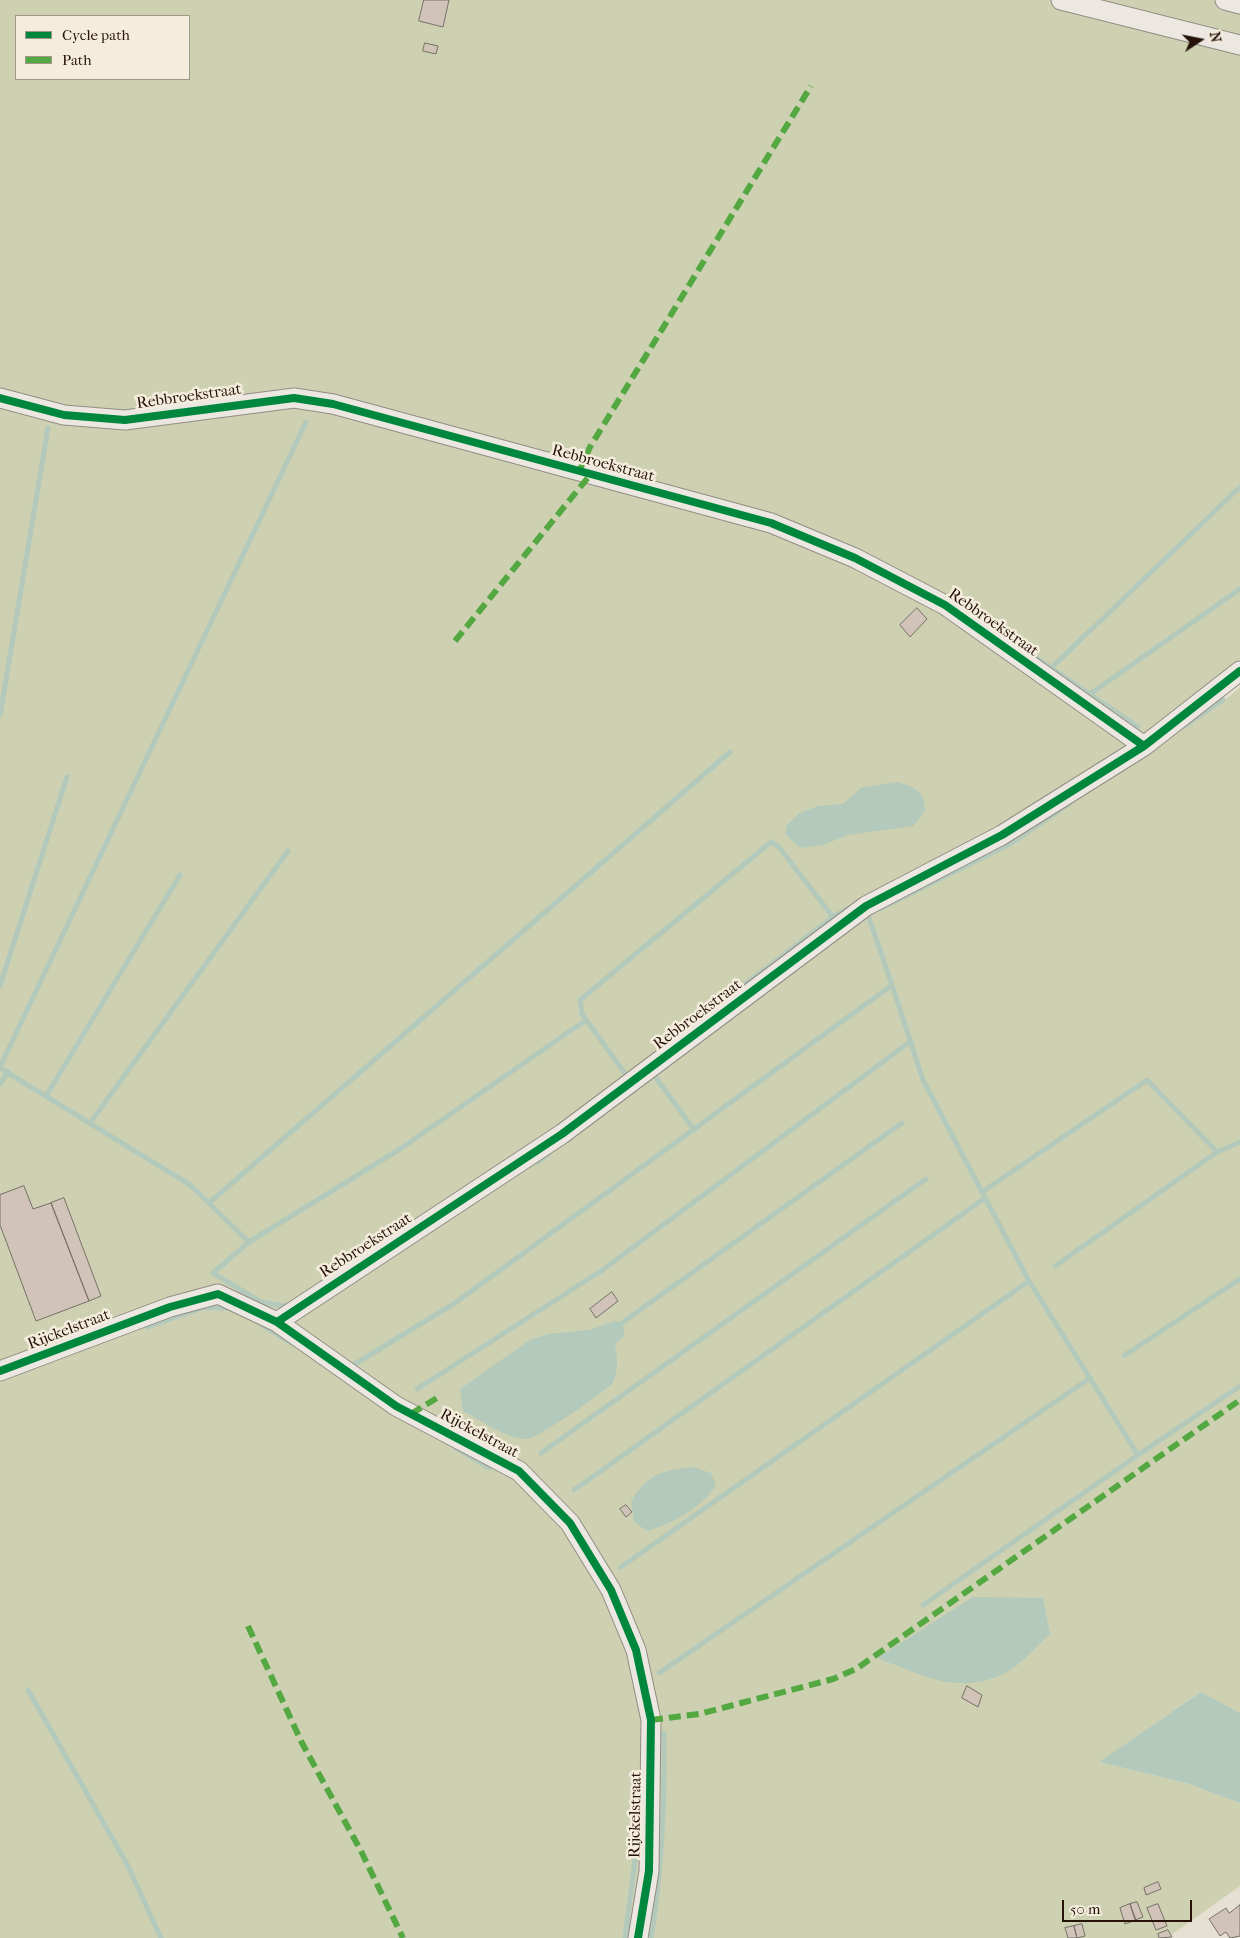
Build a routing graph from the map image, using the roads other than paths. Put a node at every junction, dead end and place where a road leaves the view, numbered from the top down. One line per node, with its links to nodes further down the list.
1 (1062, 0): 4 (street)
2 (1225, 0): 3 (street)
3 (1240, 4)
4 (1240, 45)
5 (0, 398): 7 (street, Rebbroekstraat)
6 (1240, 672): 7 (street, Rebbroekstraat)
7 (1144, 746): 8 (street, Rebbroekstraat)
8 (277, 1322): 9 (street, Rijckelstraat); 10 (street, Rijckelstraat)
9 (0, 1371)
10 (638, 1938)

